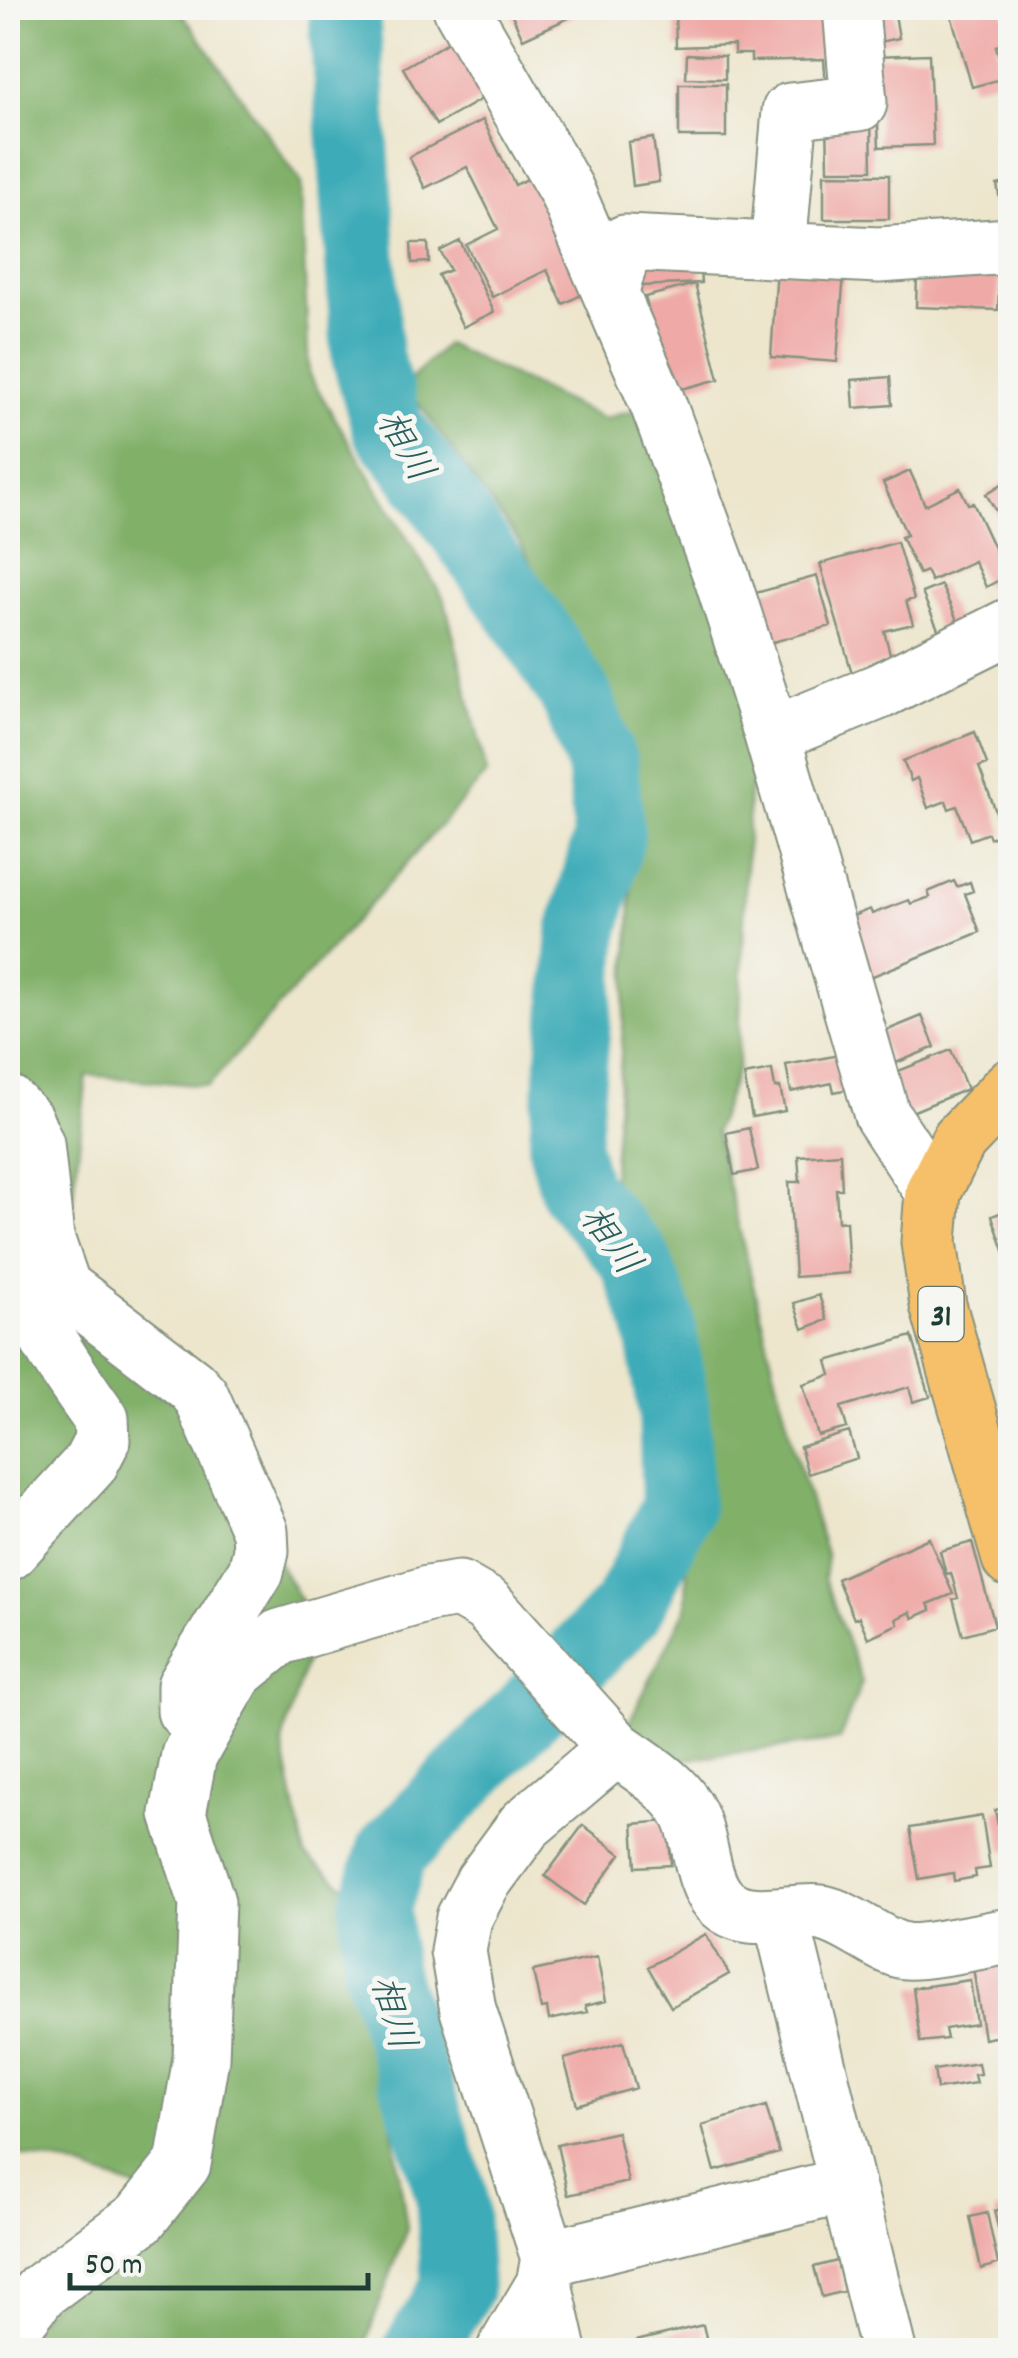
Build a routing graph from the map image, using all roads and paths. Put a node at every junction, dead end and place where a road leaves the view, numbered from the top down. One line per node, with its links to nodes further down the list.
1 (462, 8): 5 (street)
2 (850, 8): 4 (street)
3 (1010, 246): 4 (street)
4 (778, 250): 5 (street)
5 (612, 291): 7 (street)
6 (1010, 626): 7 (street)
7 (772, 734): 10 (street)
8 (1010, 1087): 10 (main road, 31)
9 (8, 1102): 11 (street)
10 (933, 1192): 13 (main road, 31)
11 (44, 1214): 12 (street); 14 (street)
12 (8, 1553)
13 (1010, 1559)
14 (201, 1734): 15 (street); 20 (street)
15 (616, 1748): 16 (street); 19 (street)
16 (781, 1917): 17 (street); 18 (street)
17 (1010, 1936)
18 (848, 2185): 19 (street); 23 (street)
19 (547, 2271): 21 (street); 22 (street)
20 (8, 2333)
21 (504, 2350)
22 (559, 2350)
23 (888, 2350)

